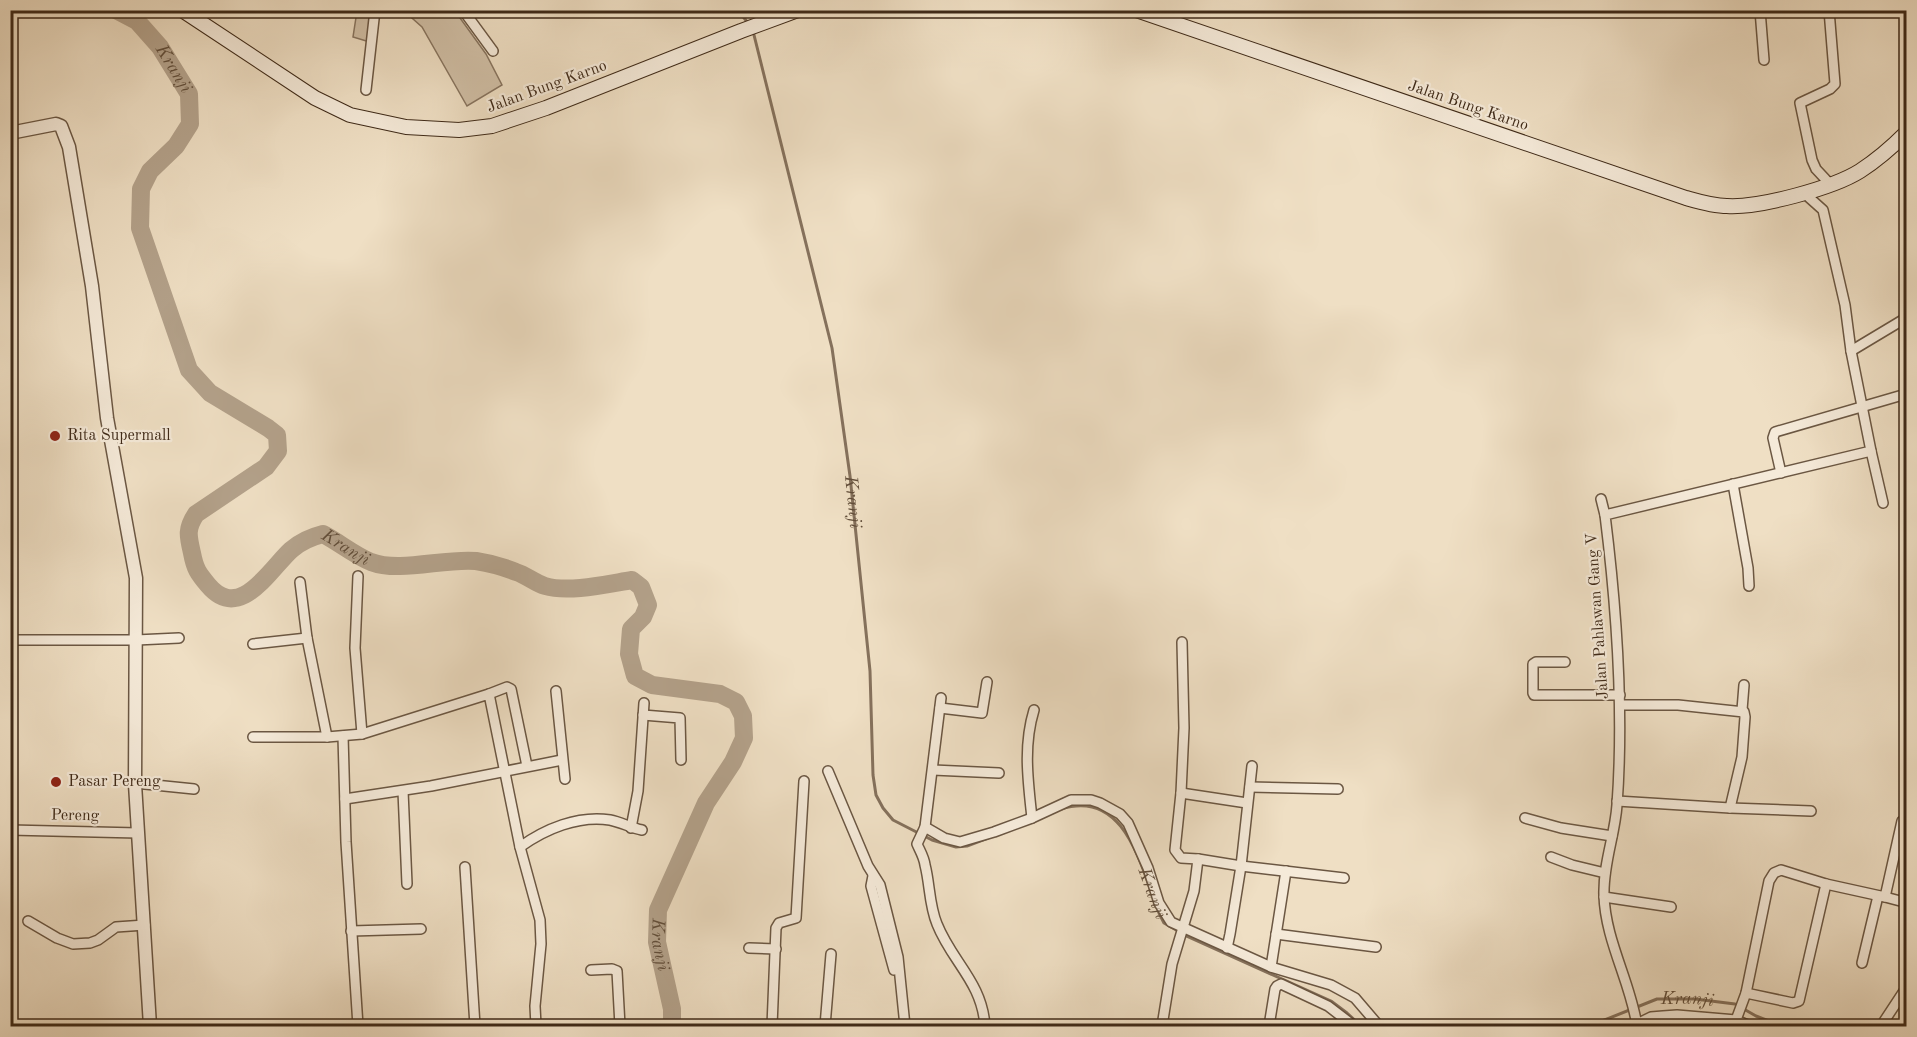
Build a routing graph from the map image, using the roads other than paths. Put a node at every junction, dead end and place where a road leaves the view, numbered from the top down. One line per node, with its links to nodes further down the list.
1 (182, 10): 4 (main road, Jalan Bung Karno)
2 (375, 10): 10 (street)
3 (463, 10): 8 (street)
4 (798, 10)
5 (1136, 10): 14 (main road, Jalan Bung Karno)
6 (1760, 10): 9 (street)
7 (1829, 10): 13 (street)
8 (493, 51)
9 (1764, 60)
10 (366, 90)
11 (10, 133): 31 (street)
12 (1906, 133): 13 (main road, Jalan Bung Karno)
13 (1830, 184): 14 (main road, Jalan Bung Karno)
14 (1799, 194): 16 (street)
15 (1906, 318): 16 (street)
16 (1851, 351): 18 (street)
17 (1906, 394): 18 (street)
18 (1862, 408): 19 (street); 20 (street)
19 (1871, 451): 20 (street, Jalan Pahlawan Gang V); 23 (street)
20 (1781, 473): 21 (street, Jalan Pahlawan Gang V)
21 (1733, 484): 24 (street, Jalan Pahlawan Gang V); 27 (street)
22 (1601, 499): 24 (street)
23 (1883, 503)
24 (1605, 515): 39 (street, Jalan Pahlawan Gang V)
25 (358, 576): 44 (street)
26 (300, 582): 29 (street)
27 (1749, 586)
28 (179, 638): 31 (street)
29 (307, 638): 33 (street); 47 (street)
30 (10, 640): 31 (street)
31 (136, 640): 58 (street)
32 (1182, 642): 63 (street)
33 (253, 644)
34 (1565, 662): 39 (street)
35 (987, 682): 52 (street)
36 (1744, 685): 42 (street)
37 (556, 691): 48 (street)
38 (489, 694): 44 (street); 50 (street); 53 (street)
39 (1620, 700): 42 (street); 65 (street, Jalan Pahlawan Gang V)
40 (644, 703): 43 (street)
41 (1034, 710): 69 (street)
42 (1742, 710): 67 (street)
43 (643, 715): 49 (street); 72 (street)
44 (362, 734): 45 (street)
45 (343, 736): 47 (street); 64 (street)
46 (254, 737): 47 (street)
47 (327, 737)
48 (562, 760): 50 (street); 56 (street)
49 (681, 760)
50 (527, 766): 53 (street)
51 (1251, 766): 59 (street)
52 (933, 770): 55 (street); 75 (street)
53 (503, 771): 62 (street); 78 (street)
54 (828, 771): 85 (street)
55 (999, 773)
56 (565, 779)
57 (804, 781): 102 (street)
58 (135, 783): 60 (street); 76 (street)
59 (1250, 787): 61 (street); 66 (street)
60 (194, 789)
61 (1338, 789)
62 (403, 790): 64 (street); 87 (street)
63 (1181, 793): 66 (street); 80 (street)
64 (345, 799): 97 (street)
65 (1617, 801): 67 (street); 77 (street, Jalan Pahlawan Gang V)
66 (1247, 803): 81 (street)
67 (1730, 808): 68 (street)
68 (1811, 811)
69 (1032, 818): 75 (street); 96 (street)
70 (1525, 818): 77 (street)
71 (1906, 822): 89 (street)
72 (631, 828): 74 (street); 78 (street)
73 (10, 830): 76 (street, Pereng)
74 (642, 830)
75 (923, 831): 120 (street)
76 (138, 833): 94 (street)
77 (1612, 836): 84 (street, Jalan Pahlawan Gang V)
78 (520, 847): 114 (street)
79 (1551, 857): 84 (street)
80 (1198, 859): 81 (street); 96 (street)
81 (1241, 866): 83 (street); 101 (street)
82 (465, 867): 113 (street)
83 (1286, 871): 86 (street); 98 (street)
84 (1605, 873): 90 (street, Jalan Pahlawan Gang V)
85 (873, 876): 118 (street); 119 (street)
86 (1344, 878)
87 (407, 884)
88 (1826, 884): 89 (street); 108 (street); 108 (street)
89 (1882, 896): 91 (street); 104 (street)
90 (1604, 897): 92 (street); 110 (street, Jalan Pahlawan Gang V)
91 (1904, 902)
92 (1671, 906)
93 (28, 921): 94 (street)
94 (145, 925): 111 (street)
95 (421, 929): 97 (street)
96 (1182, 930): 101 (street); 121 (street)
97 (351, 931): 112 (street)
98 (1276, 934): 99 (street); 105 (street)
99 (1376, 947)
100 (750, 948): 102 (street)
101 (1227, 948): 105 (street)
102 (776, 949): 116 (street)
103 (831, 954): 117 (street)
104 (1862, 963)
105 (1271, 968): 124 (street)
106 (591, 970): 115 (street)
107 (1906, 988): 126 (street)
108 (1745, 997): 109 (street)
109 (1736, 1020): 110 (street); 125 (street)
110 (1637, 1025)
111 (150, 1026)
112 (358, 1026)
113 (475, 1026)
114 (536, 1026)
115 (620, 1026)
116 (772, 1026)
117 (825, 1026)
118 (899, 1026)
119 (905, 1026)
120 (985, 1026)
121 (1162, 1026)
122 (1269, 1026): 123 (street)
123 (1354, 1026)
124 (1379, 1026)
125 (1750, 1026)
126 (1881, 1026)

